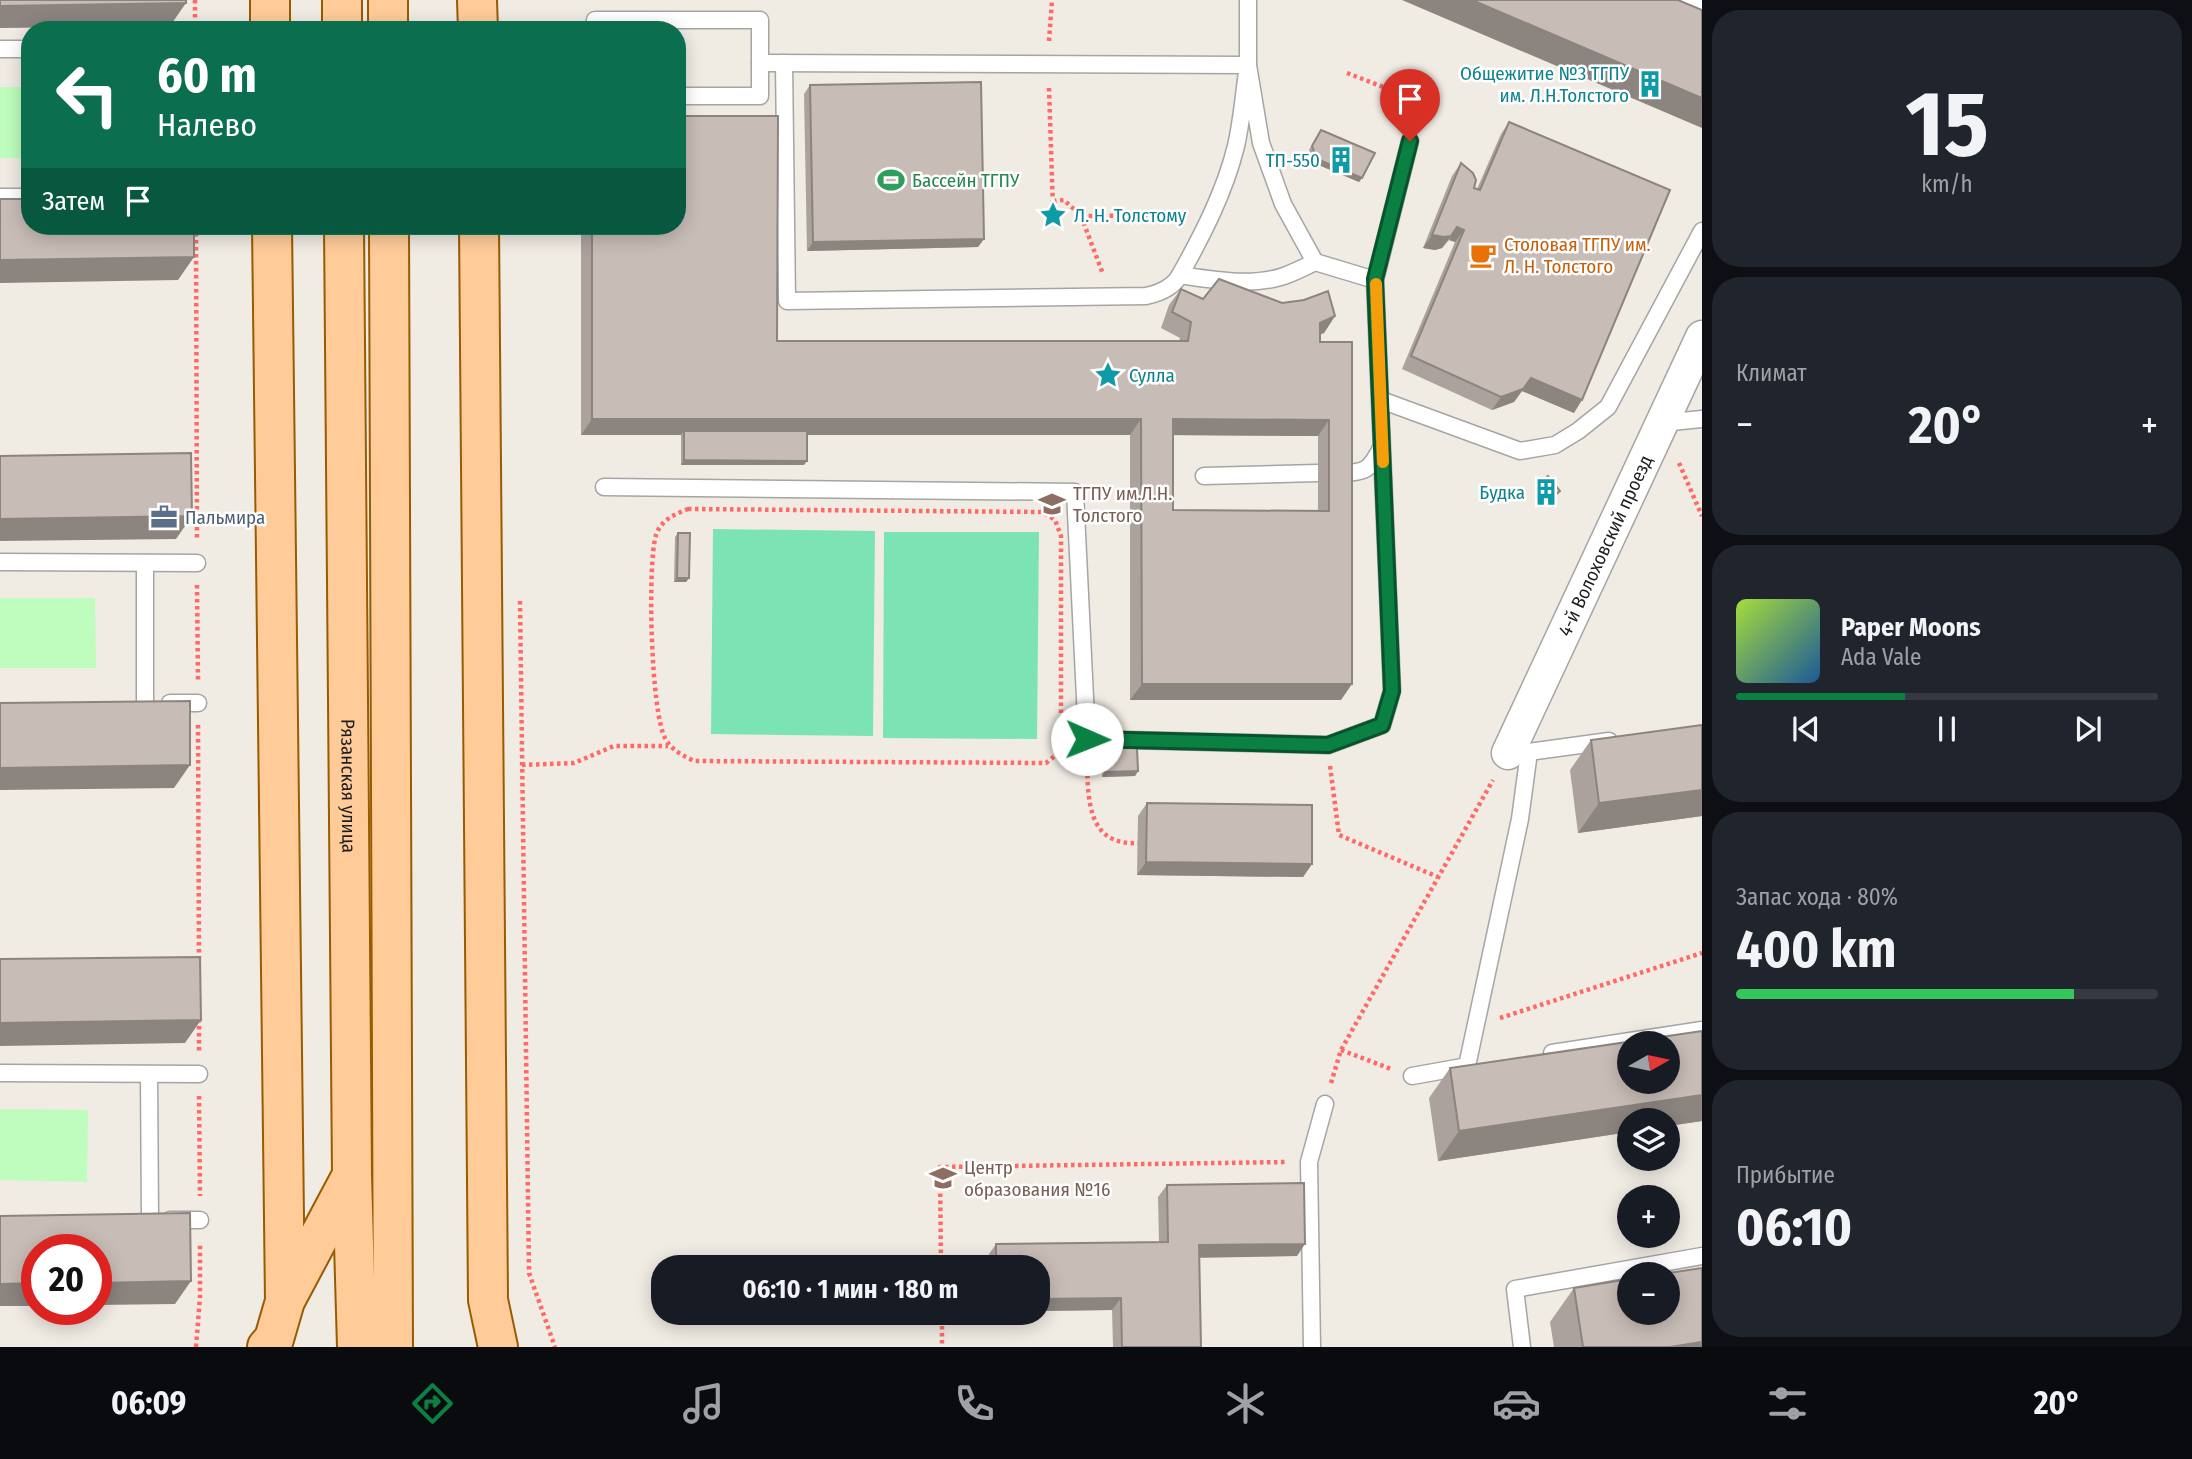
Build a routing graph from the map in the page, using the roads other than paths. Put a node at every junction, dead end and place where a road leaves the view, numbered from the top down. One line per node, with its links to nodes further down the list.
1 (270, 0): 8 (main road)
2 (342, 0): 9 (main road)
3 (388, 0): 10 (main road)
4 (477, 0): 11 (main road)
5 (1248, 0): 17 (lane)
6 (1684, 0): 7 (lane)
7 (1700, 7)
8 (270, 21)
9 (342, 21)
10 (388, 21)
11 (478, 21)
12 (595, 21): 15 (lane)
13 (0, 49): 14 (lane)
14 (21, 49)
15 (760, 63): 16 (lane); 18 (lane)
16 (784, 63): 17 (lane); 28 (lane)
17 (1248, 65): 27 (lane); 28 (lane)
18 (686, 96)
19 (1410, 141): 29 (lane)
20 (0, 197): 21 (lane)
21 (21, 197)
22 (1702, 231): 31 (lane)
23 (272, 235): 55 (main road)
24 (344, 235): 52 (main road, Рязанская улица)
25 (389, 235): 58 (main road)
26 (479, 235): 59 (main road)
27 (1315, 262): 28 (lane); 29 (lane)
28 (1180, 275)
29 (1375, 279): 31 (lane)
30 (1702, 337): 33 (street, 4-й Волоховский проезд)
31 (1381, 400): 34 (lane)
32 (1702, 419): 33 (lane)
33 (1662, 423): 44 (street, 4-й Волоховский проезд)
34 (1382, 446): 36 (lane); 38 (lane)
35 (1318, 473): 37 (lane)
36 (1340, 473)
37 (1204, 476)
38 (604, 487)
39 (0, 562): 40 (lane)
40 (145, 563): 41 (lane); 42 (lane)
41 (197, 563)
42 (198, 703)
43 (1622, 740): 44 (lane)
44 (1518, 753): 50 (lane)
45 (1702, 1030): 46 (lane)
46 (1532, 1056)
47 (0, 1073): 48 (lane)
48 (149, 1074): 49 (lane); 53 (lane)
49 (199, 1074)
50 (1412, 1076)
51 (1325, 1104): 60 (lane)
52 (352, 1175): 55 (main road); 57 (main road, Рязанская улица)
53 (200, 1220)
54 (1702, 1256): 61 (lane)
55 (285, 1301): 56 (main road)
56 (267, 1347)
57 (357, 1347)
58 (393, 1347)
59 (498, 1347)
60 (1312, 1347)
61 (1522, 1347)

